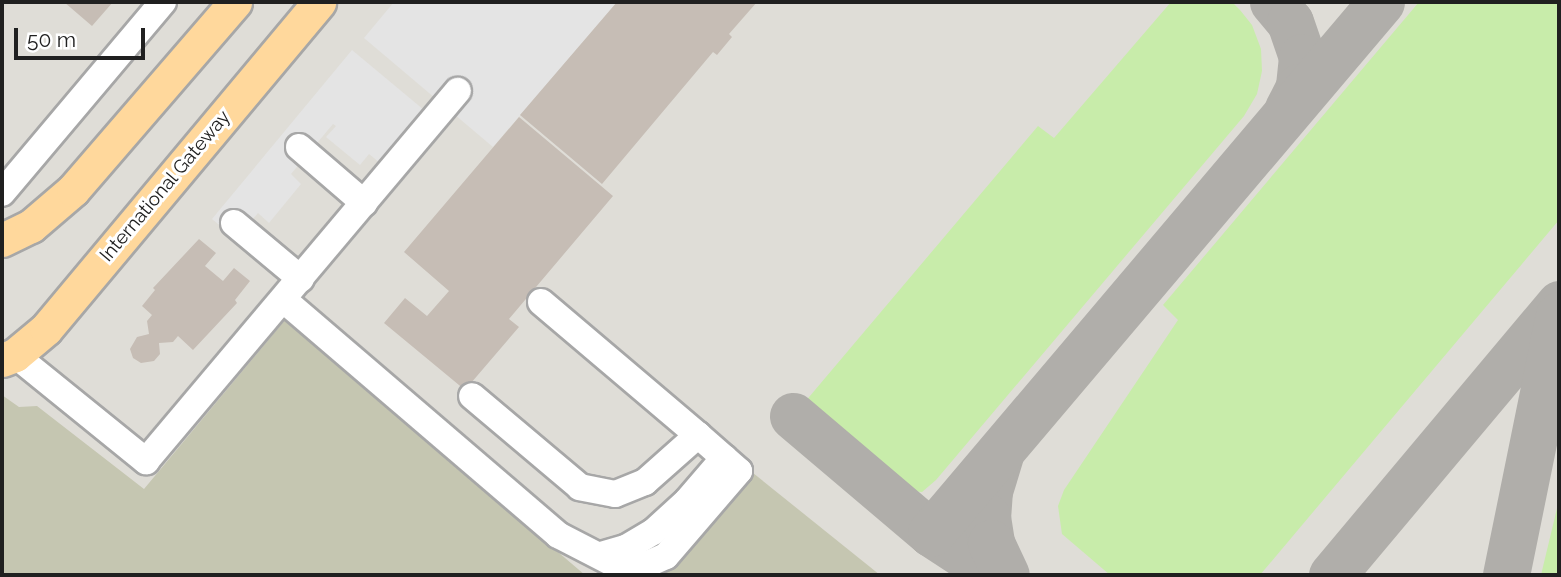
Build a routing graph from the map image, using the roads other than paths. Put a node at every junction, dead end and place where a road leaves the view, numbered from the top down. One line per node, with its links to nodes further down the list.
1 (163, 2): 6 (lane)
2 (235, 2): 9 (main road)
3 (319, 2): 13 (main road, International Gateway)
4 (458, 91): 7 (lane)
5 (299, 147): 7 (lane)
6 (2, 193)
7 (364, 203): 10 (lane)
8 (234, 223): 10 (lane)
9 (2, 240)
10 (301, 279): 11 (lane)
11 (284, 300): 13 (lane); 15 (lane)
12 (541, 302): 15 (lane)
13 (8, 358)
14 (472, 396): 15 (lane)
15 (698, 435)

